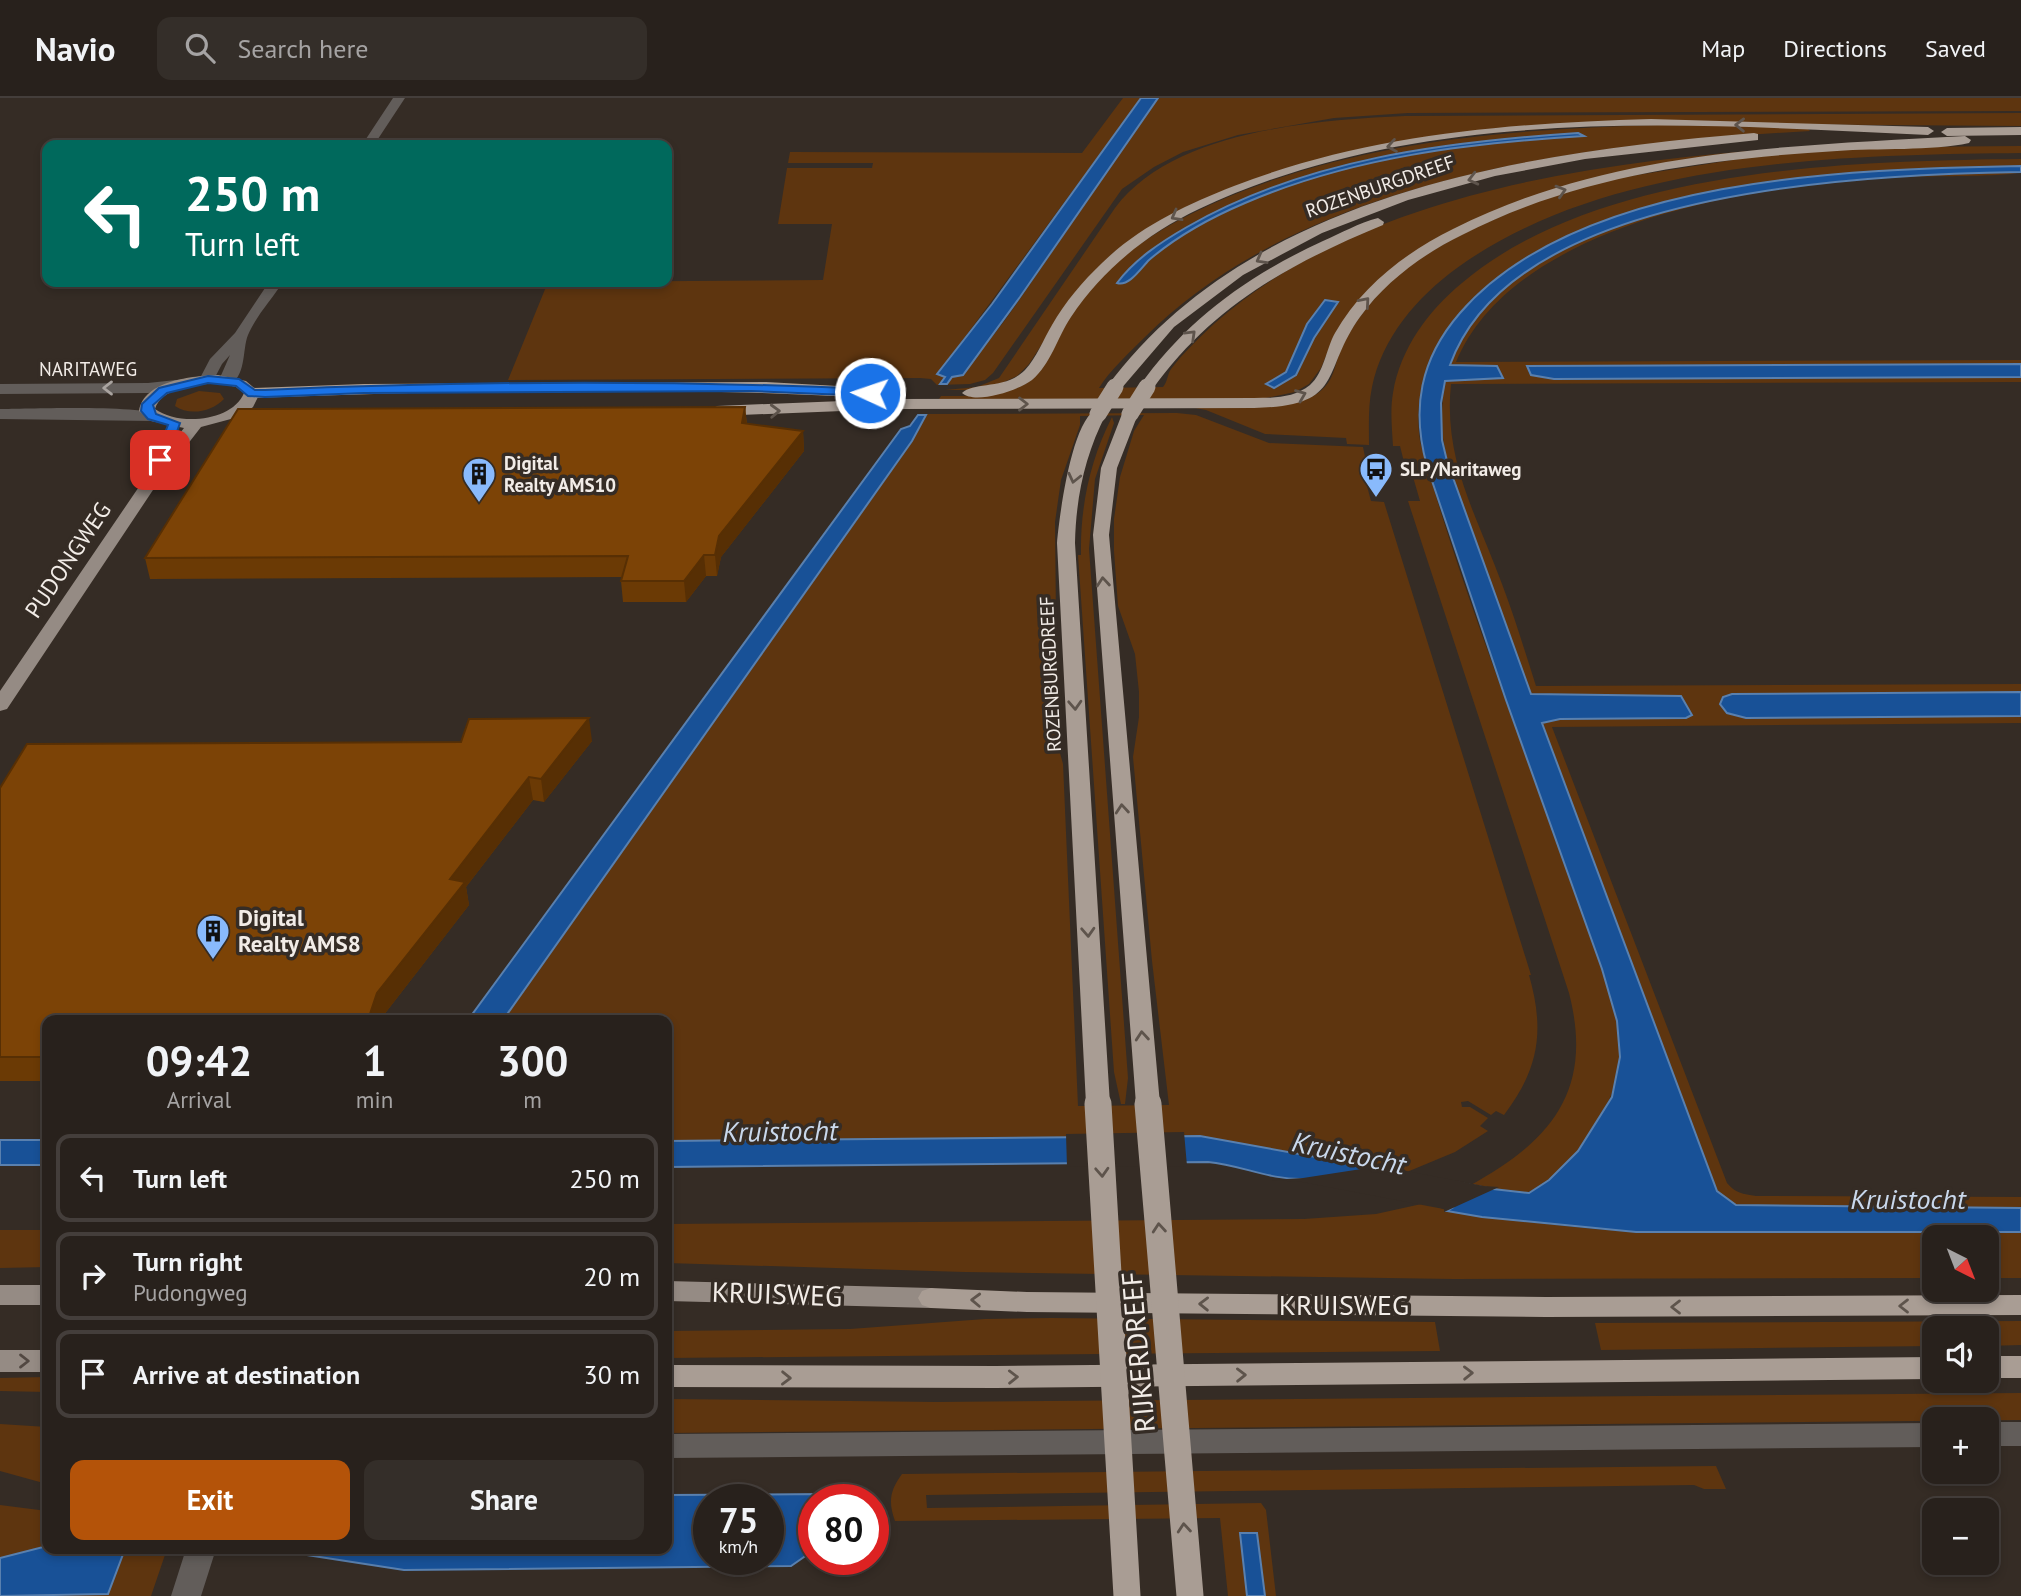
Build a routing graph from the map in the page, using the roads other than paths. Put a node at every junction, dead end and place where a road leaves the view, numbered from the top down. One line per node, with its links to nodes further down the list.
1 (399, 98): 4 (street)
2 (2021, 131): 3 (highway, ROZENBURGDREEF)
3 (1960, 136): 5 (highway, ROZENBURGDREEF); 12 (highway, one-way to 12); 15 (highway, one-way to 3); 22 (highway, ROZENBURGDREEF, one-way to 22, bridge); 23 (highway, ROZENBURGDREEF, one-way to 3, bridge)
4 (371, 140)
5 (2021, 140)
6 (273, 287): 7 (street)
7 (240, 336): 8 (street); 9 (street)
8 (208, 380): 9 (main road); 10 (main road)
9 (227, 380): 12 (main road)
10 (176, 385): 11 (street, NARITAWEG, one-way to 11); 17 (main road)
11 (0, 389)
12 (252, 393): 14 (main road)
13 (268, 409): 14 (highway)
14 (241, 410): 19 (main road)
15 (708, 411)
16 (0, 414): 17 (street, NARITAWEG)
17 (152, 416): 18 (main road)
18 (174, 423): 19 (main road); 20 (main road, PUDONGWEG)
19 (196, 423): 20 (main road, PUDONGWEG)
20 (153, 478): 21 (main road, PUDONGWEG)
21 (0, 705)
22 (1098, 1104): 41 (highway, RIJKERDREEF, one-way to 41, bridge)
23 (1148, 1104): 42 (highway, RIJKERDREEF, one-way to 23, bridge)
24 (672, 1291): 27 (main road, KRUISWEG)
25 (0, 1295): 26 (main road)
26 (42, 1295)
27 (931, 1298): 28 (highway, KRUISWEG, one-way to 27)
28 (2021, 1305)
29 (0, 1361): 30 (main road, one-way to 30)
30 (42, 1361)
31 (1999, 1367): 32 (highway)
32 (2021, 1367)
33 (1922, 1368): 34 (highway, one-way to 33)
34 (672, 1377)
35 (1999, 1434): 36 (street)
36 (2021, 1434)
37 (1922, 1435): 38 (street)
38 (672, 1446)
39 (199, 1554): 40 (street)
40 (186, 1596)
41 (1127, 1596)
42 (1190, 1596)

